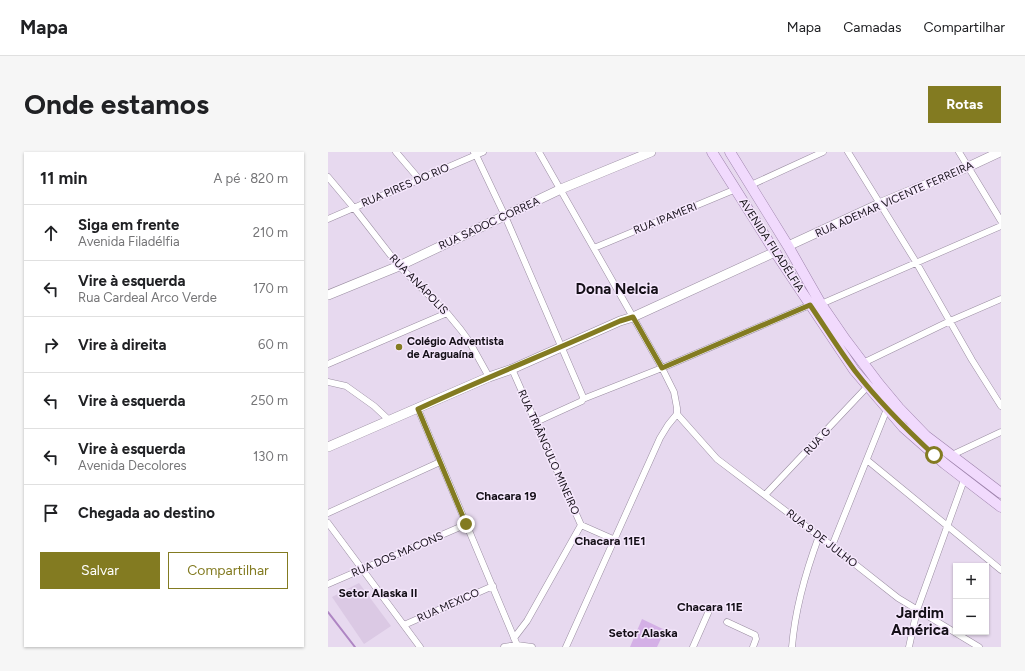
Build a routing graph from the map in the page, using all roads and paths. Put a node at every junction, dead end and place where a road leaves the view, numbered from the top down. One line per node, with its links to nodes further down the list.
1 (396, 152): 14 (street)
2 (483, 152): 11 (street, RUA PIRES DO RIO)
3 (539, 152): 16 (street)
4 (651, 152): 16 (street, RUA SADOC CORREA)
5 (712, 152): 17 (main road, AVENIDA FILADÉLFIA)
6 (730, 152): 15 (main road, AVENIDA FILADÉLFIA)
7 (823, 152): 15 (street)
8 (848, 152): 18 (street)
9 (959, 152): 12 (street)
10 (1000, 152): 12 (street, RUA ADEMAR VICENTE FERREIRA)
11 (475, 153): 14 (street, RUA PIRES DO RIO); 20 (street)
12 (968, 167): 18 (street, RUA ADEMAR VICENTE FERREIRA); 22 (street)
13 (328, 177): 19 (street, RUA ANÁPOLIS)
14 (419, 179): 19 (street, RUA PIRES DO RIO)
15 (751, 185): 24 (main road, AVENIDA FILADÉLFIA)
16 (561, 189): 20 (street, RUA SADOC CORREA); 25 (street)
17 (736, 189): 25 (street, RUA IPAMERI); 26 (main road, AVENIDA FILADÉLFIA)
18 (879, 204): 24 (street, RUA ADEMAR VICENTE FERREIRA); 27 (street)
19 (354, 208): 21 (street, RUA PIRES DO RIO); 28 (street, RUA ANÁPOLIS)
20 (505, 216): 28 (street, RUA SADOC CORREA); 36 (street)
21 (328, 219)
22 (1001, 221)
23 (1001, 226): 27 (street)
24 (788, 246): 26 (street); 31 (main road, AVENIDA FILADÉLFIA)
25 (594, 248): 34 (street)
26 (775, 252): 32 (main road, AVENIDA FILADÉLFIA); 34 (street)
27 (916, 262): 31 (street); 35 (street)
28 (399, 266): 29 (street, RUA SADOC CORREA); 33 (street, RUA ANÁPOLIS)
29 (328, 296)
30 (1001, 299): 35 (street)
31 (821, 304): 37 (main road, AVENIDA FILADÉLFIA)
32 (810, 305): 39 (street); 43 (main road, AVENIDA FILADÉLFIA)
33 (447, 313): 38 (street); 41 (street, RUA ANÁPOLIS)
34 (633, 317): 36 (street); 39 (street)
35 (950, 321): 37 (street); 45 (street)
36 (562, 347): 40 (street); 44 (street)
37 (863, 362): 53 (main road, AVENIDA FILADÉLFIA)
38 (328, 364)
39 (662, 368): 44 (street); 48 (street)
40 (512, 369): 41 (street); 50 (street, RUA TRIÂNGULO MINEIRO)
41 (488, 377): 46 (street)
42 (328, 382): 49 (street)
43 (868, 386): 47 (main road, AVENIDA FILADÉLFIA); 58 (street, RUA G)
44 (583, 400): 50 (street)
45 (1001, 406)
46 (418, 409): 49 (street); 55 (street)
47 (887, 409): 54 (street); 56 (main road, AVENIDA FILADÉLFIA)
48 (677, 411): 58 (street, RUA 9 DE JULHO); 66 (street)
49 (390, 421): 52 (street)
50 (536, 422): 63 (street, RUA TRIÂNGULO MINEIRO)
51 (1001, 432): 53 (street)
52 (328, 447)
53 (952, 455): 57 (main road, AVENIDA FILADÉLFIA)
54 (867, 460): 64 (street); 67 (street)
55 (440, 462): 60 (street); 62 (street)
56 (964, 480): 59 (main road, AVENIDA FILADÉLFIA); 64 (street)
57 (1001, 494)
58 (766, 495): 65 (street, RUA 9 DE JULHO)
59 (1001, 507)
60 (328, 513)
61 (328, 523): 68 (street)
62 (466, 524): 68 (street, RUA DOS MACONS); 71 (street)
63 (581, 525): 66 (street); 76 (street, RUA TRIÂNGULO MINEIRO)
64 (947, 526): 69 (street); 72 (street)
65 (819, 536): 67 (street, RUA 9 DE JULHO); 84 (street)
66 (615, 540): 81 (street)
67 (832, 546): 72 (street, RUA 9 DE JULHO)
68 (363, 569): 70 (street, RUA DOS MACONS); 75 (street)
69 (1001, 570)
70 (328, 584)
71 (493, 586): 75 (street, RUA MEXICO); 76 (street)
72 (917, 610): 85 (street); 86 (street, RUA 9 DE JULHO)
73 (708, 613): 82 (street)
74 (727, 622): 83 (street)
75 (404, 625): 78 (street)
76 (514, 638): 77 (street)
77 (516, 645): 79 (street); 80 (street)
78 (420, 647)
79 (504, 647)
80 (532, 647)
81 (566, 647)
82 (693, 647)
83 (753, 647)
84 (792, 647)
85 (908, 647)
86 (980, 647)

